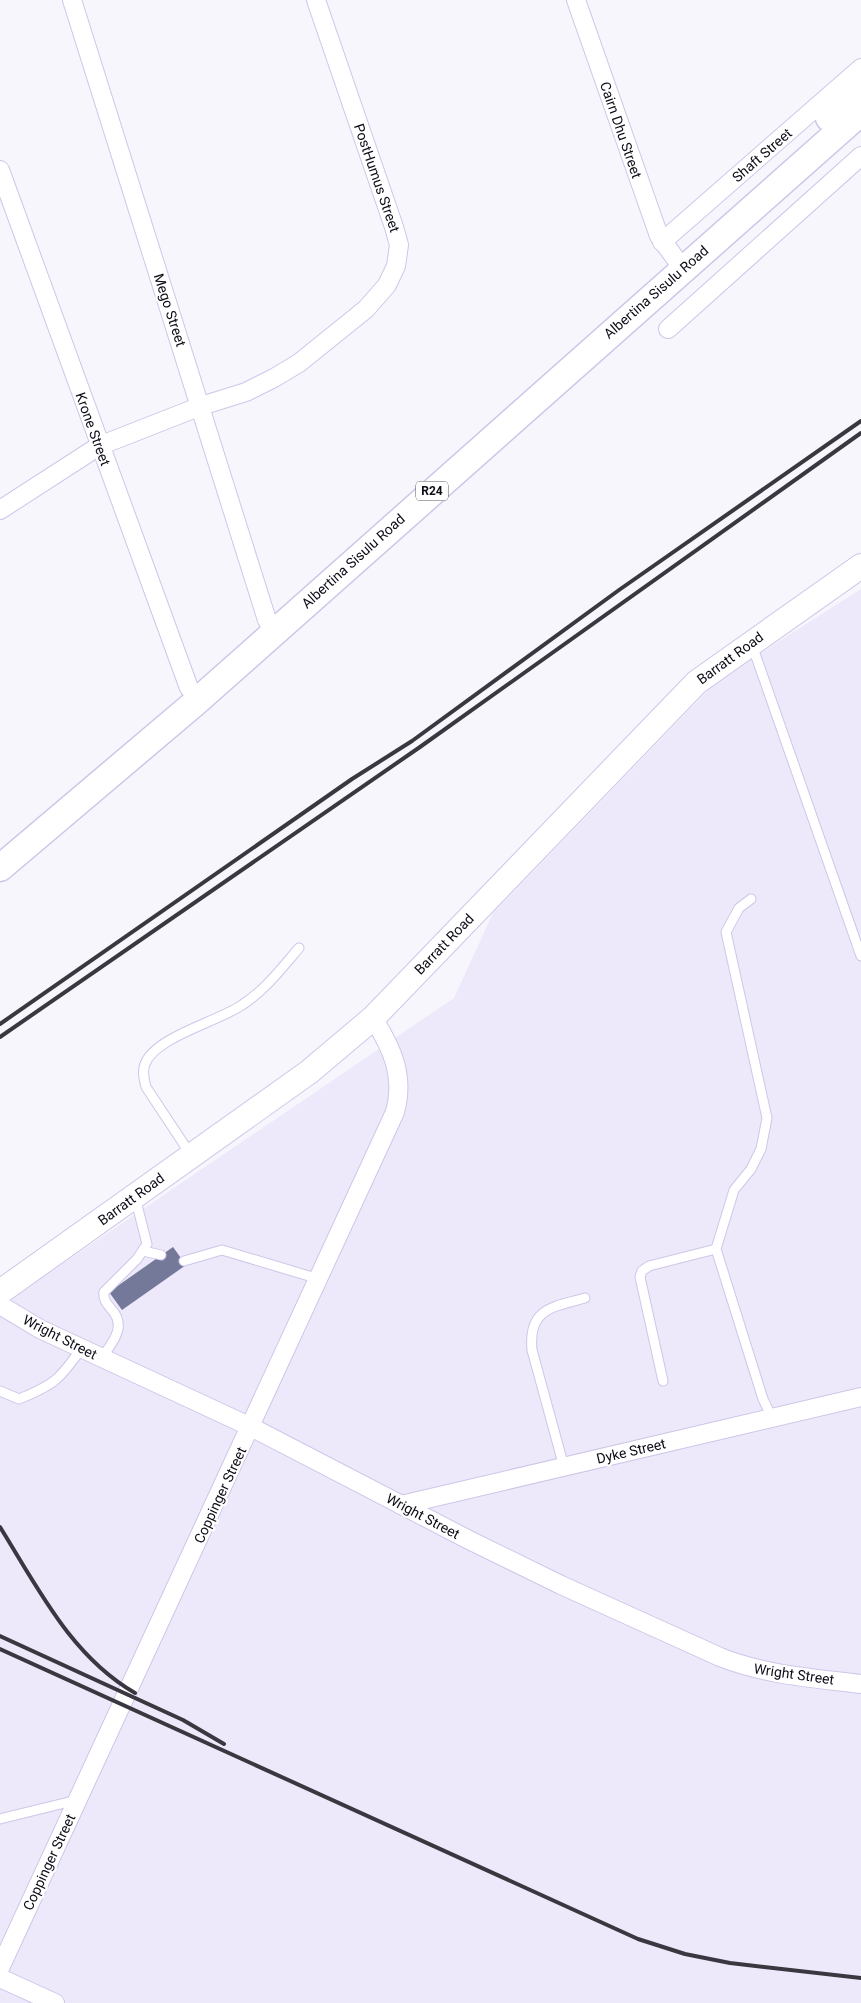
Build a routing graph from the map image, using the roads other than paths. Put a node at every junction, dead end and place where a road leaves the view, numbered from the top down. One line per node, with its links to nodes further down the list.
1 (72, 0): 11 (street, Mego Street)
2 (316, 0): 11 (street, PostHumus Street)
3 (581, 3): 9 (street, Cairn Dhu Street)
4 (861, 68): 9 (street, Shaft Street)
5 (861, 107): 9 (main road, Albertina Sisulu Road / R24)
6 (861, 156): 10 (street)
7 (0, 170): 8 (street, Krone Street)
8 (6, 212): 12 (street, Krone Street)
9 (672, 256): 15 (main road, Albertina Sisulu Road / R24)
10 (668, 330)
11 (201, 406): 12 (street, PostHumus Street); 15 (street, Mego Street)
12 (99, 446): 13 (street, PostHumus Street); 17 (street, Krone Street)
13 (0, 510)
14 (861, 566): 16 (main road, Barratt Road)
15 (270, 626): 17 (main road, Albertina Sisulu Road / R24); 19 (main road, Albertina Sisulu Road / R24)
16 (751, 642): 22 (lane); 23 (main road, Barratt Road)
17 (189, 688): 18 (main road, Albertina Sisulu Road / R24)
18 (0, 846)
19 (0, 868)
20 (751, 899): 26 (lane)
21 (299, 948): 24 (lane)
22 (861, 956)
23 (372, 1018): 24 (main road, Barratt Road); 30 (street, Coppinger Street)
24 (192, 1155): 25 (main road, Barratt Road)
25 (134, 1197): 27 (lane); 31 (main road, Barratt Road)
26 (716, 1249): 36 (lane); 39 (lane)
27 (143, 1251): 28 (lane); 35 (lane)
28 (161, 1255)
29 (184, 1261): 30 (lane)
30 (318, 1279): 40 (street, Coppinger Street)
31 (0, 1292)
32 (585, 1298): 41 (lane)
33 (0, 1305): 34 (street, Wright Street)
34 (81, 1349): 35 (street, Wright Street); 37 (lane)
35 (102, 1359): 40 (street, Wright Street)
36 (663, 1381)
37 (0, 1391)
38 (861, 1397): 39 (street, Dyke Street)
39 (772, 1418): 41 (street, Dyke Street)
40 (251, 1427): 42 (street, Wright Street); 44 (street, Coppinger Street)
41 (564, 1467): 42 (street, Dyke Street)
42 (401, 1505): 43 (street, Wright Street)
43 (861, 1684)
44 (79, 1799): 45 (lane); 46 (street, Coppinger Street)
45 (0, 1819)
46 (0, 1968)
47 (0, 1978): 48 (street)
48 (55, 2003)

